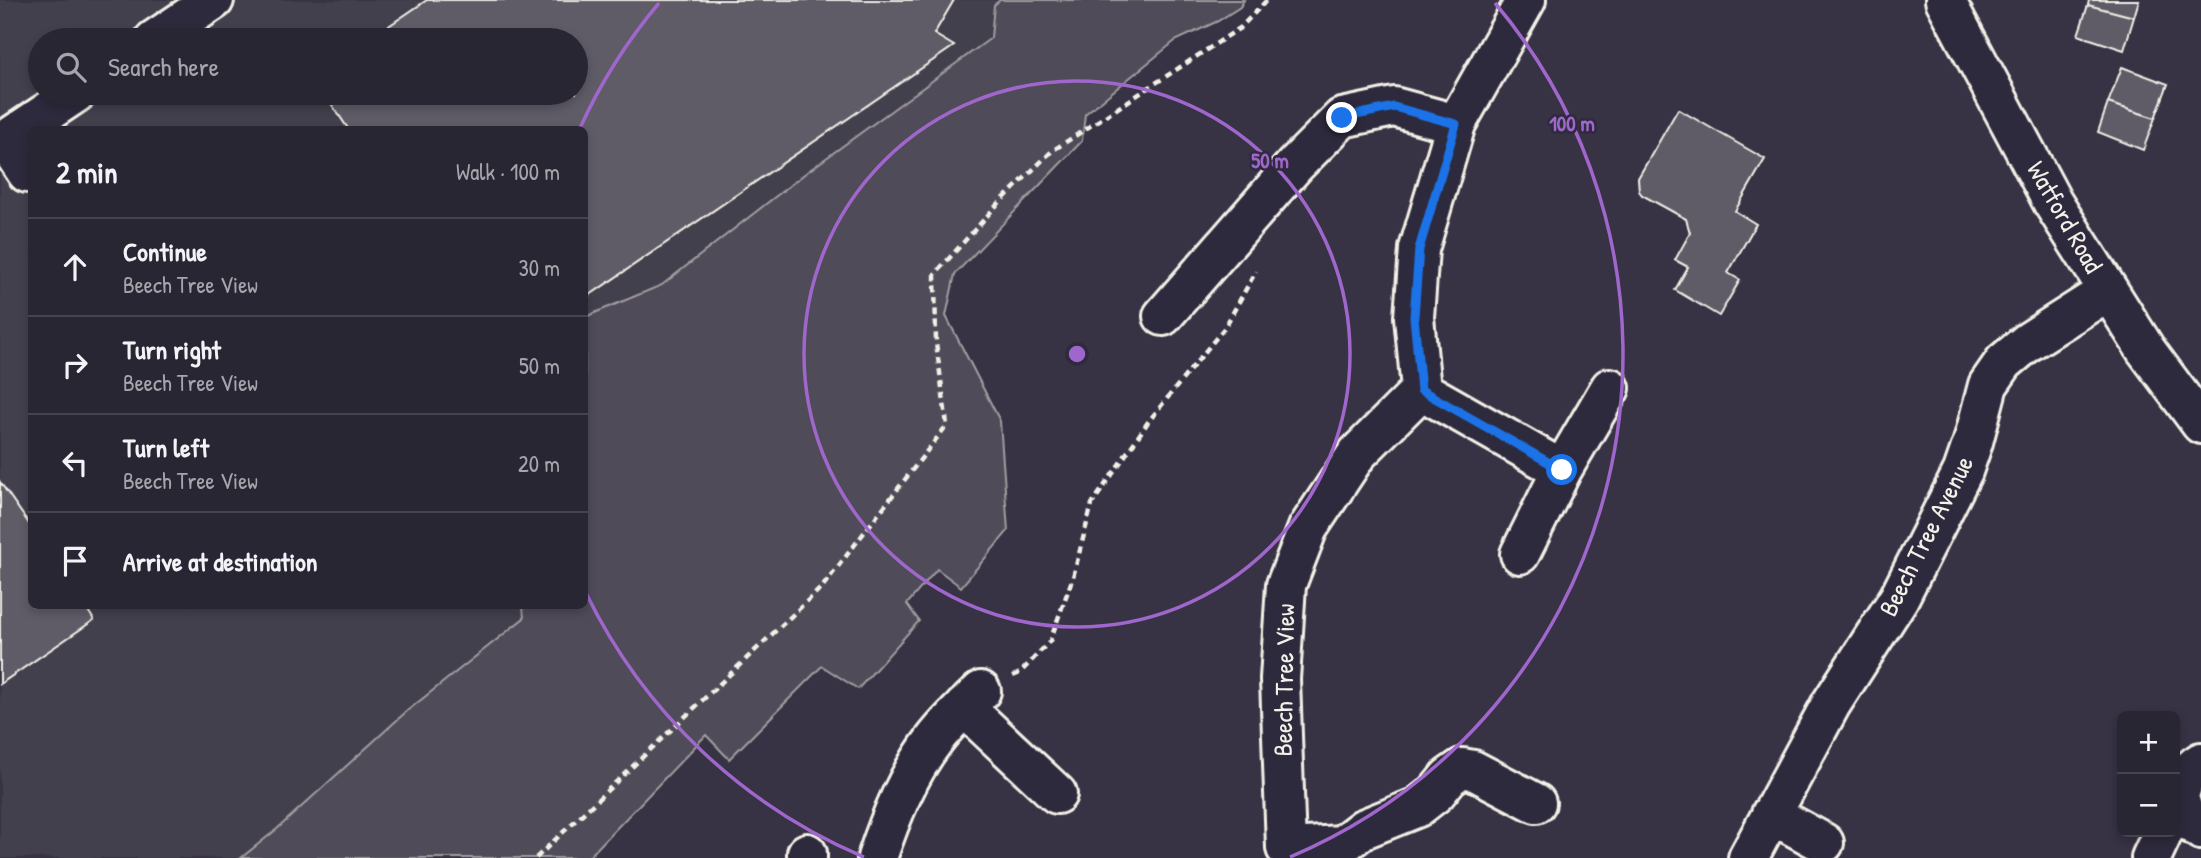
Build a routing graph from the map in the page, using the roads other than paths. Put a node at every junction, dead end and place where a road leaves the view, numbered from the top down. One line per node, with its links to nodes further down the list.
1 (214, 0): 4 (street)
2 (1526, 0): 6 (street)
3 (1945, 0): 9 (street, Watford Road)
4 (172, 28)
5 (58, 105): 7 (street)
6 (1456, 124): 10 (street); 12 (street)
7 (2, 142): 8 (street)
8 (27, 173)
9 (2108, 292): 13 (street, Watford Road); 21 (street, Beech Tree Avenue)
10 (1163, 316)
11 (1610, 388): 14 (street)
12 (1421, 390): 14 (street); 25 (street, Beech Tree View)
13 (2201, 424)
14 (1562, 470): 15 (street)
15 (1520, 554)
16 (2201, 762): 17 (street)
17 (2180, 788)
18 (1057, 794): 26 (street)
19 (1536, 803): 25 (street)
20 (2180, 807): 22 (street)
21 (1771, 814): 24 (street); 27 (street, Beech Tree Avenue)
22 (2201, 830)
23 (2161, 837): 28 (street)
24 (1824, 843)
25 (1346, 852)
26 (877, 858)
27 (1748, 858)
28 (2151, 858)

